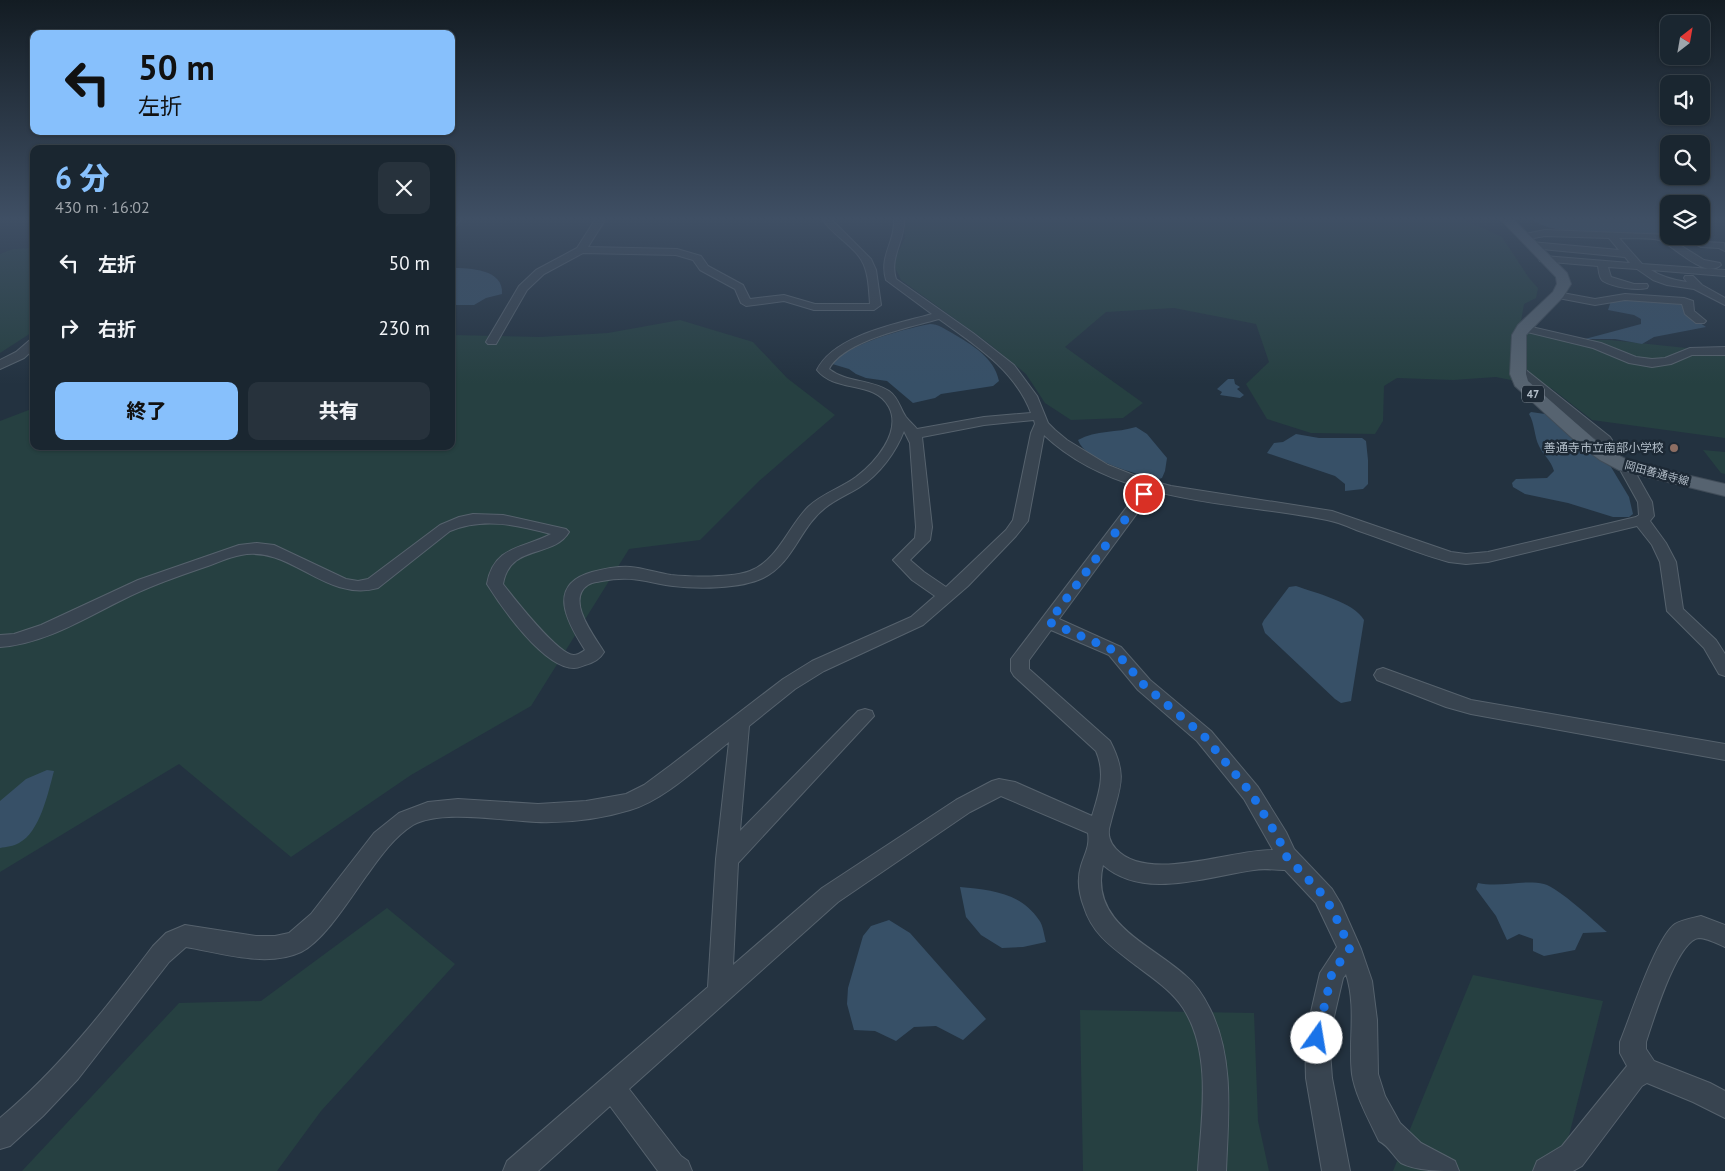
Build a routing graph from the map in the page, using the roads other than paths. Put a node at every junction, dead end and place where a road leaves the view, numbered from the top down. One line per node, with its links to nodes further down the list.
1 (538, 275): 16 (street)
2 (716, 275): 3 (street)
3 (871, 275)
4 (889, 275): 13 (street)
5 (1561, 275): 11 (main road)
6 (1604, 275): 9 (street)
7 (1648, 275): 10 (street)
8 (1685, 275): 10 (street)
9 (1643, 286)
10 (1697, 286): 12 (street)
11 (1557, 295): 14 (street); 15 (main road)
12 (1724, 309)
13 (940, 315): 21 (street); 22 (street)
14 (1700, 321)
15 (1523, 328): 18 (street); 20 (main road, 岡田善通寺線 / 47)
16 (492, 342)
17 (30, 346): 19 (street)
18 (1725, 351)
19 (0, 365)
20 (1518, 370): 25 (street); 26 (main road, 岡田善通寺線 / 47)
21 (1031, 396): 23 (street)
22 (899, 417): 24 (street); 32 (street)
23 (1041, 420): 24 (street); 29 (street); 30 (street)
24 (914, 434): 30 (street)
25 (1605, 440)
26 (1625, 466): 27 (main road, 岡田善通寺線 / 47); 29 (street)
27 (1725, 490)
28 (1144, 494): 31 (street)
29 (1641, 521): 33 (street)
30 (947, 596): 36 (street)
31 (1049, 622): 38 (street); 40 (street)
32 (0, 641)
33 (1725, 669)
34 (1383, 675): 37 (street)
35 (865, 716): 39 (street)
36 (740, 723): 39 (street); 47 (street)
37 (1725, 752)
38 (1099, 836): 40 (street); 43 (street); 50 (street)
39 (727, 859): 43 (street)
40 (1290, 860): 42 (street)
41 (1725, 936): 44 (street)
42 (1350, 948): 51 (street); 52 (street)
43 (720, 990): 45 (street)
44 (1645, 1070): 46 (street); 53 (street)
45 (612, 1087): 48 (street); 49 (street)
46 (1725, 1106)
47 (0, 1136)
48 (517, 1171)
49 (678, 1171)
50 (1212, 1171)
51 (1336, 1171)
52 (1445, 1171)
53 (1547, 1171)

